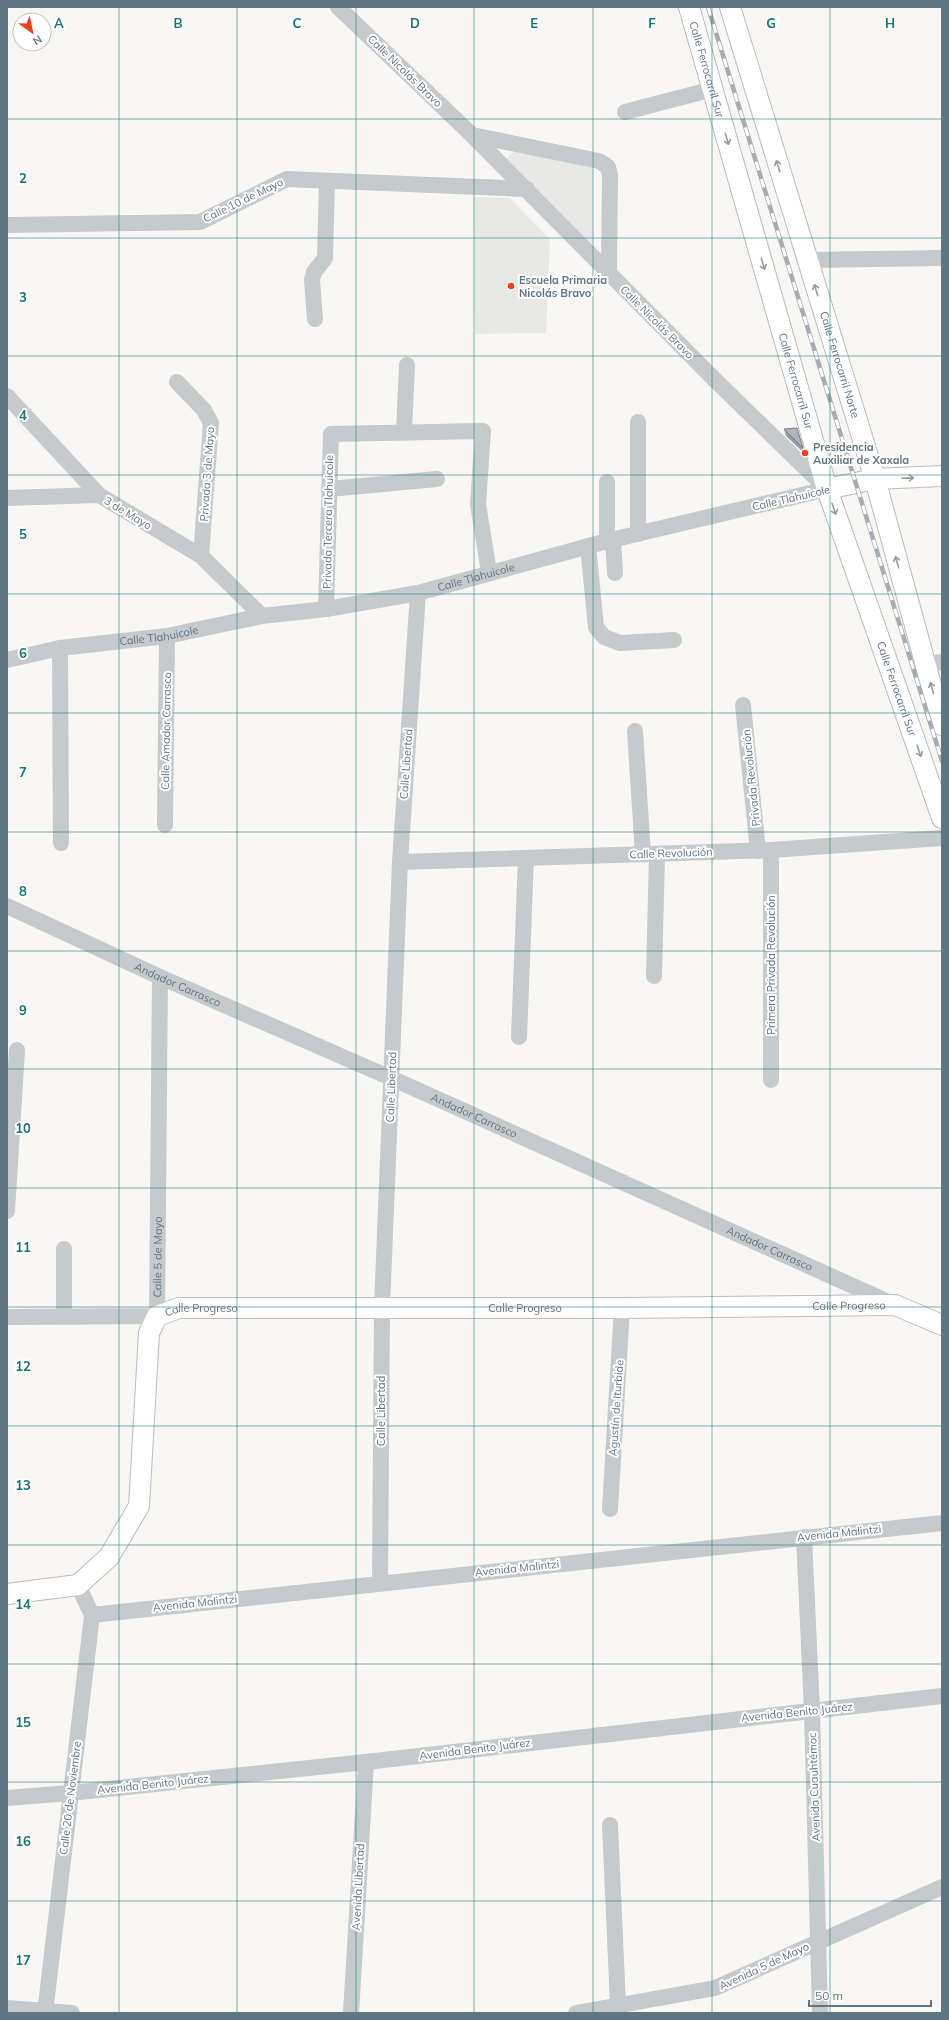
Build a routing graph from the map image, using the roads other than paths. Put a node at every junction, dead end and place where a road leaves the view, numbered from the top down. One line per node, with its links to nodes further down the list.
1 (338, 7): 6 (street, Calle Nicolás Bravo)
2 (689, 7): 4 (main road, Calle Ferrocarril Sur)
3 (730, 7): 11 (main road, Calle Ferrocarril Norte, one-way to 3)
4 (713, 89): 5 (street); 24 (main road, Calle Ferrocarril Sur, one-way to 24)
5 (625, 112)
6 (472, 135): 8 (street, Calle Nicolás Bravo); 12 (street)
7 (327, 181): 8 (street, Calle 10 de Mayo); 9 (street, Calle 10 de Mayo); 13 (street)
8 (527, 189): 12 (street, Calle Nicolás Bravo)
9 (7, 225)
10 (942, 258): 11 (street)
11 (807, 260): 21 (main road, Calle Ferrocarril Norte, one-way to 11)
12 (609, 274): 24 (street, Calle Nicolás Bravo)
13 (315, 319)
14 (407, 365): 18 (street)
15 (177, 382): 30 (street, Privada 3 de Mayo)
16 (7, 396): 25 (street, 3 de Mayo)
17 (638, 422): 27 (street)
18 (404, 432): 23 (street, Privada Tercera Tlahuicole); 31 (street)
19 (942, 476): 21 (main road, Calle Tlahuicole, one-way to 19)
20 (437, 479): 23 (street)
21 (875, 479): 24 (main road, Calle Tlahuicole); 40 (main road, Calle Ferrocarril Norte, one-way to 21)
22 (607, 482): 28 (street)
23 (329, 489): 34 (street, Privada Tercera Tlahuicole)
24 (827, 489): 27 (street, Calle Tlahuicole); 44 (main road, Calle Ferrocarril Sur, one-way to 44)
25 (99, 495): 26 (street); 30 (street, 3 de Mayo)
26 (7, 498)
27 (638, 534): 28 (street, Calle Tlahuicole)
28 (610, 540): 29 (street, Calle Tlahuicole); 32 (street)
29 (588, 546): 31 (street, Calle Tlahuicole); 37 (street)
30 (201, 556): 35 (street, 3 de Mayo)
31 (489, 572): 33 (street, Calle Tlahuicole)
32 (615, 573)
33 (418, 593): 34 (street, Calle Tlahuicole); 51 (street, Calle Libertad)
34 (326, 609): 35 (street, Calle Tlahuicole)
35 (262, 616): 36 (street, Calle Tlahuicole)
36 (167, 636): 38 (street, Calle Tlahuicole); 45 (street, Calle Amador Carrasco)
37 (674, 640)
38 (60, 648): 39 (street, Calle Tlahuicole); 47 (street)
39 (7, 660)
40 (934, 663): 42 (main road, Calle Ferrocarril Norte, one-way to 40)
41 (743, 705): 48 (street, Privada Revolución)
42 (942, 725)
43 (635, 731): 49 (street)
44 (942, 818)
45 (165, 825)
46 (942, 838): 48 (street, Calle Revolución)
47 (61, 843)
48 (764, 850): 49 (street, Calle Revolución); 58 (street, Primera Privada Revolución)
49 (650, 854): 50 (street, Calle Revolución); 53 (street)
50 (526, 858): 51 (street, Calle Revolución); 55 (street)
51 (400, 862): 57 (street, Calle Libertad)
52 (7, 906): 54 (street, Andador Carrasco)
53 (654, 976)
54 (160, 977): 57 (street, Andador Carrasco); 65 (street, Calle 5 de Mayo)
55 (519, 1037)
56 (17, 1050): 59 (street)
57 (391, 1078): 61 (street, Andador Carrasco); 62 (street, Calle Libertad)
58 (771, 1080)
59 (7, 1211)
60 (64, 1249): 64 (street)
61 (895, 1305): 63 (main road, Calle Progreso); 67 (main road, Andador Carrasco)
62 (382, 1307): 63 (main road, Calle Progreso); 65 (main road, Calle Progreso); 71 (street, Calle Libertad)
63 (622, 1308): 68 (street, Agustín de Iturbide)
64 (64, 1316): 65 (street); 66 (street)
65 (157, 1316): 72 (main road, Calle 5 de Mayo)
66 (7, 1317)
67 (942, 1325)
68 (610, 1509)
69 (942, 1523): 70 (street, Avenida Malintzi)
70 (804, 1537): 71 (street, Avenida Malintzi); 76 (street, Avenida Cuauhtémoc)
71 (380, 1582): 74 (street, Avenida Malintzi)
72 (78, 1585): 73 (main road); 74 (street)
73 (7, 1594)
74 (92, 1615): 78 (street, Calle 20 de Noviembre)
75 (942, 1696): 76 (street, Avenida Benito Juárez)
76 (812, 1711): 77 (street, Avenida Benito Juárez); 82 (street, Avenida Cuauhtémoc)
77 (366, 1762): 78 (street, Avenida Benito Juárez); 87 (street, Avenida Libertad)
78 (70, 1793): 79 (street, Avenida Benito Juárez); 85 (street, Calle 20 de Noviembre)
79 (7, 1798)
80 (610, 1826): 83 (street)
81 (942, 1887): 82 (street, Avenida 5 de Mayo)
82 (818, 1941): 83 (street, Avenida 5 de Mayo); 89 (street, Avenida Cuauhtémoc)
83 (618, 2005): 88 (street, Avenida 5 de Mayo)
84 (7, 2008): 85 (street)
85 (45, 2012): 86 (street)
86 (72, 2013)
87 (351, 2013)
88 (576, 2013)
89 (820, 2013)

